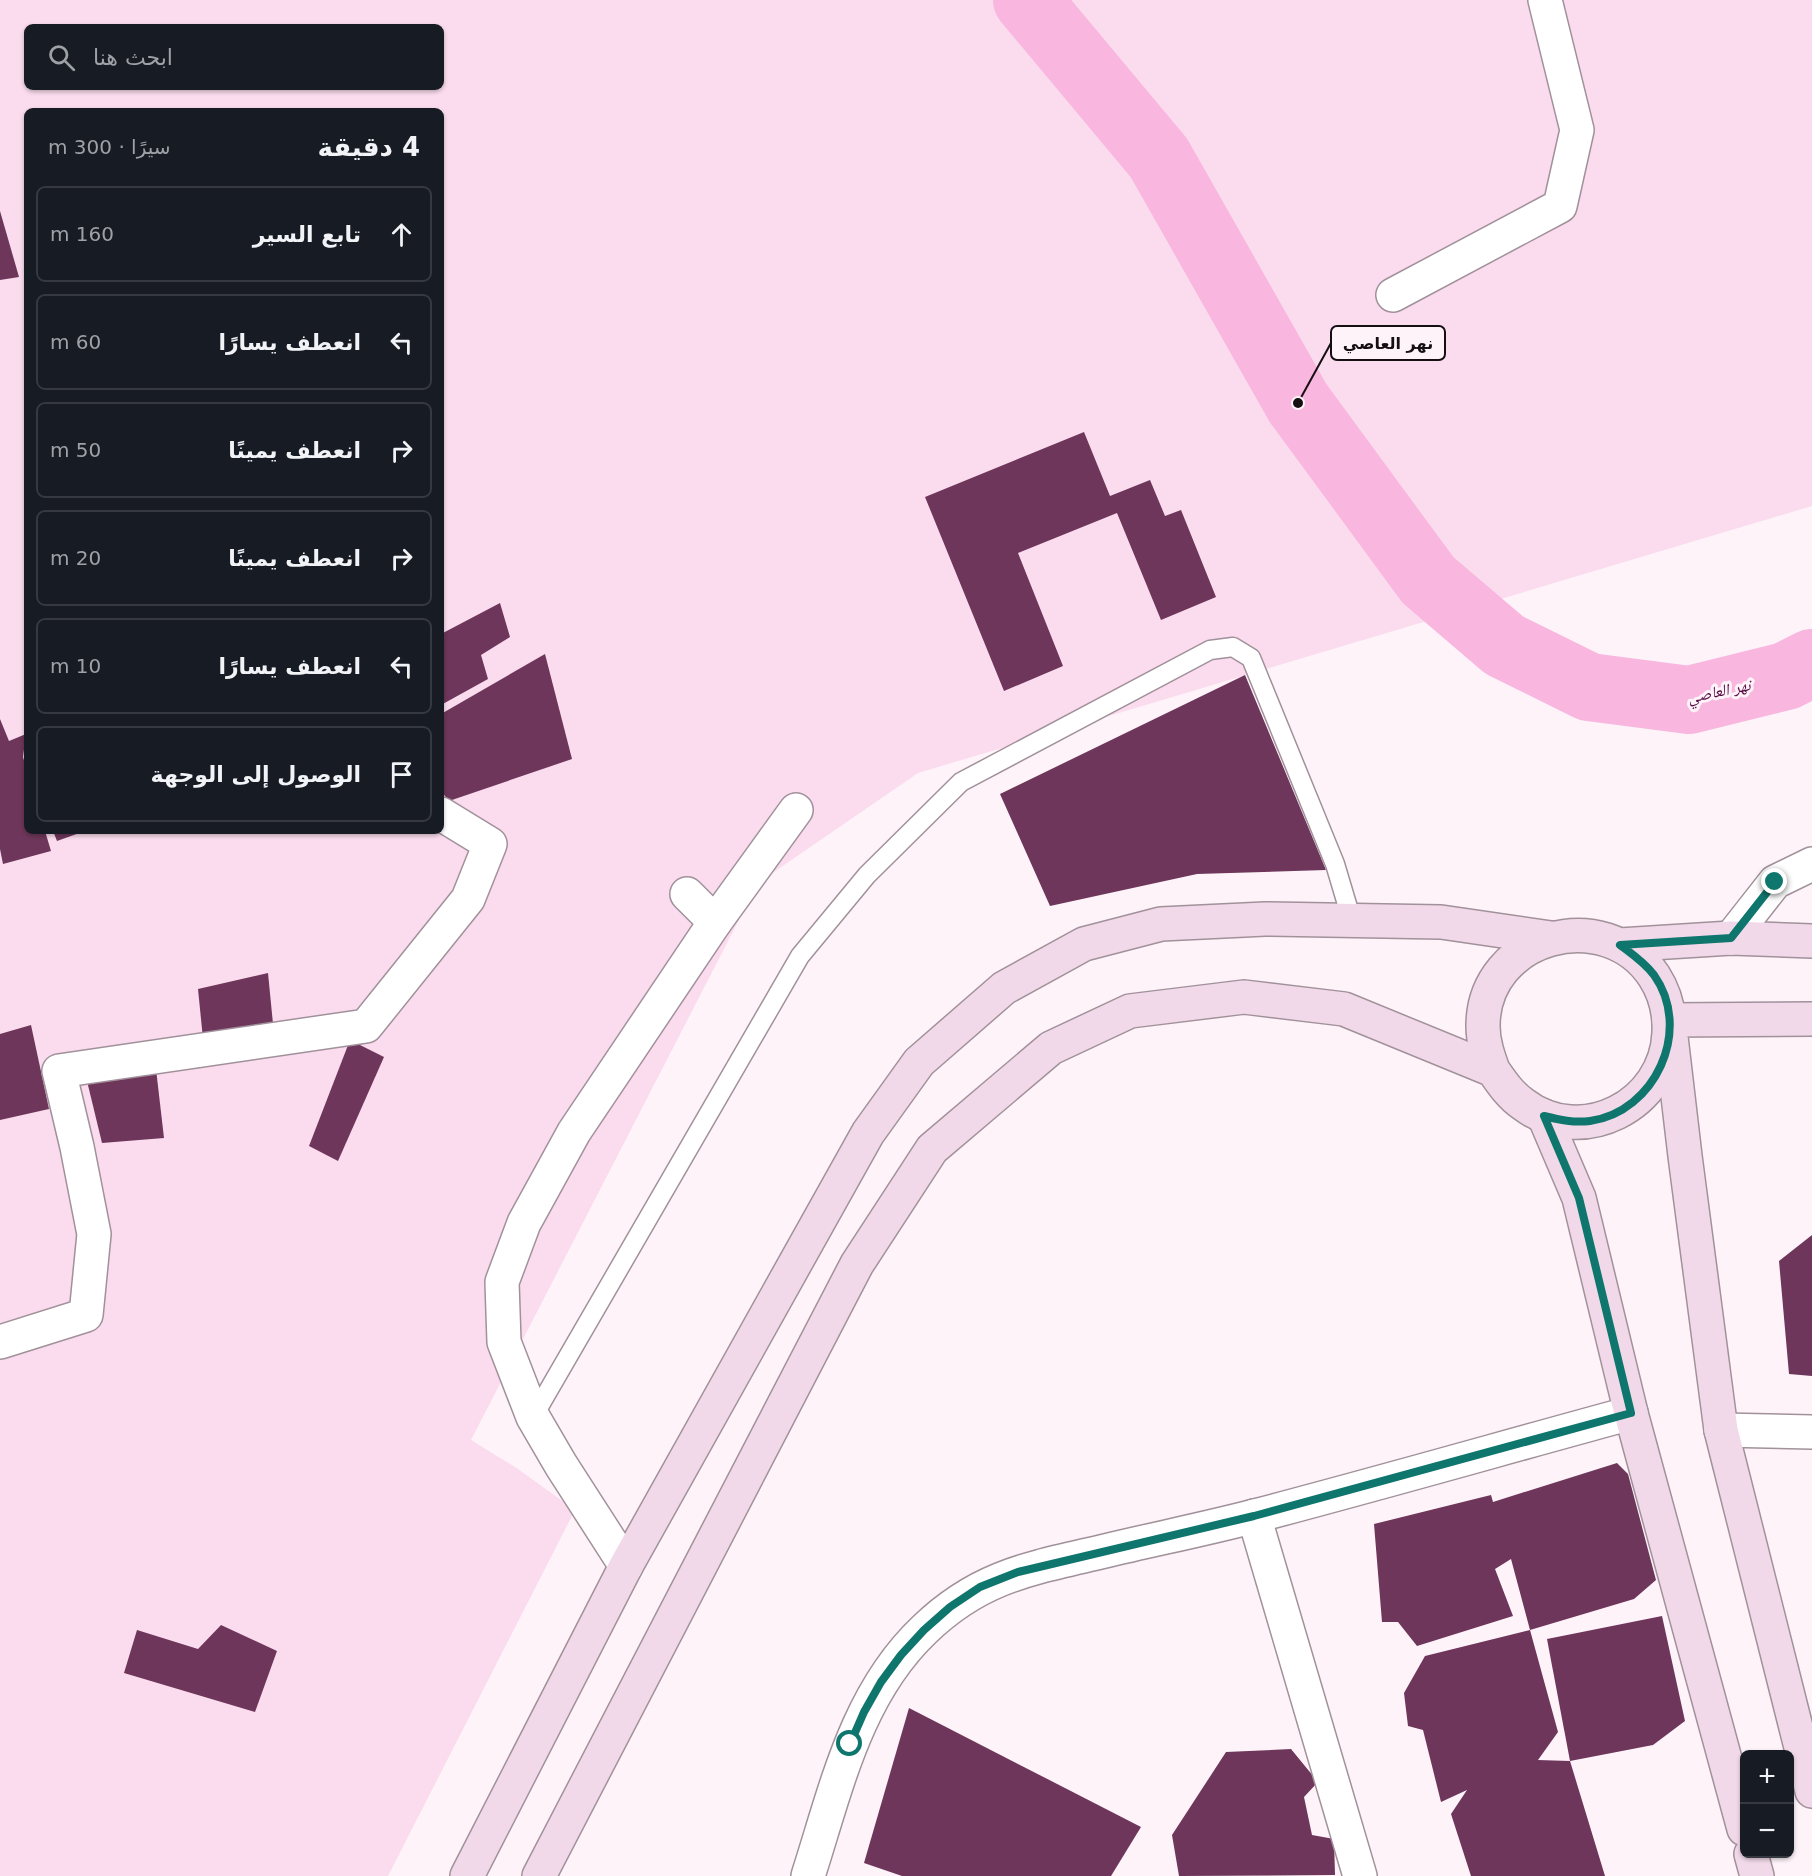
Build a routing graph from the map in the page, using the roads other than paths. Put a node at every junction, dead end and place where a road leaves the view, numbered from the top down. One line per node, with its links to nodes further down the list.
1 (1545, 0): 2 (street)
2 (1393, 295)
3 (796, 810): 8 (street)
4 (444, 816): 17 (street)
5 (1812, 864): 10 (street)
6 (687, 894): 8 (street)
7 (1352, 921): 9 (main road); 19 (lane); 23 (main road)
8 (715, 922): 19 (street)
9 (1551, 938): 12 (main road); 15 (main road)
10 (1731, 938): 11 (main road); 12 (main road)
11 (1812, 942)
12 (1620, 945): 14 (main road)
13 (1812, 1019): 14 (main road)
14 (1669, 1020): 16 (main road); 20 (main road)
15 (1493, 1070): 16 (main road); 28 (main road)
16 (1544, 1116): 18 (main road)
17 (0, 1342)
18 (1631, 1413): 22 (street); 25 (main road)
19 (533, 1417): 23 (street)
20 (1721, 1430): 21 (street); 24 (main road)
21 (1812, 1432)
22 (1254, 1516): 29 (street); 30 (street)
23 (626, 1566): 27 (main road)
24 (1812, 1791)
25 (1740, 1814)
26 (1752, 1858): 31 (main road)
27 (467, 1876)
28 (539, 1876)
29 (808, 1876)
30 (1360, 1876)
31 (1757, 1876)

